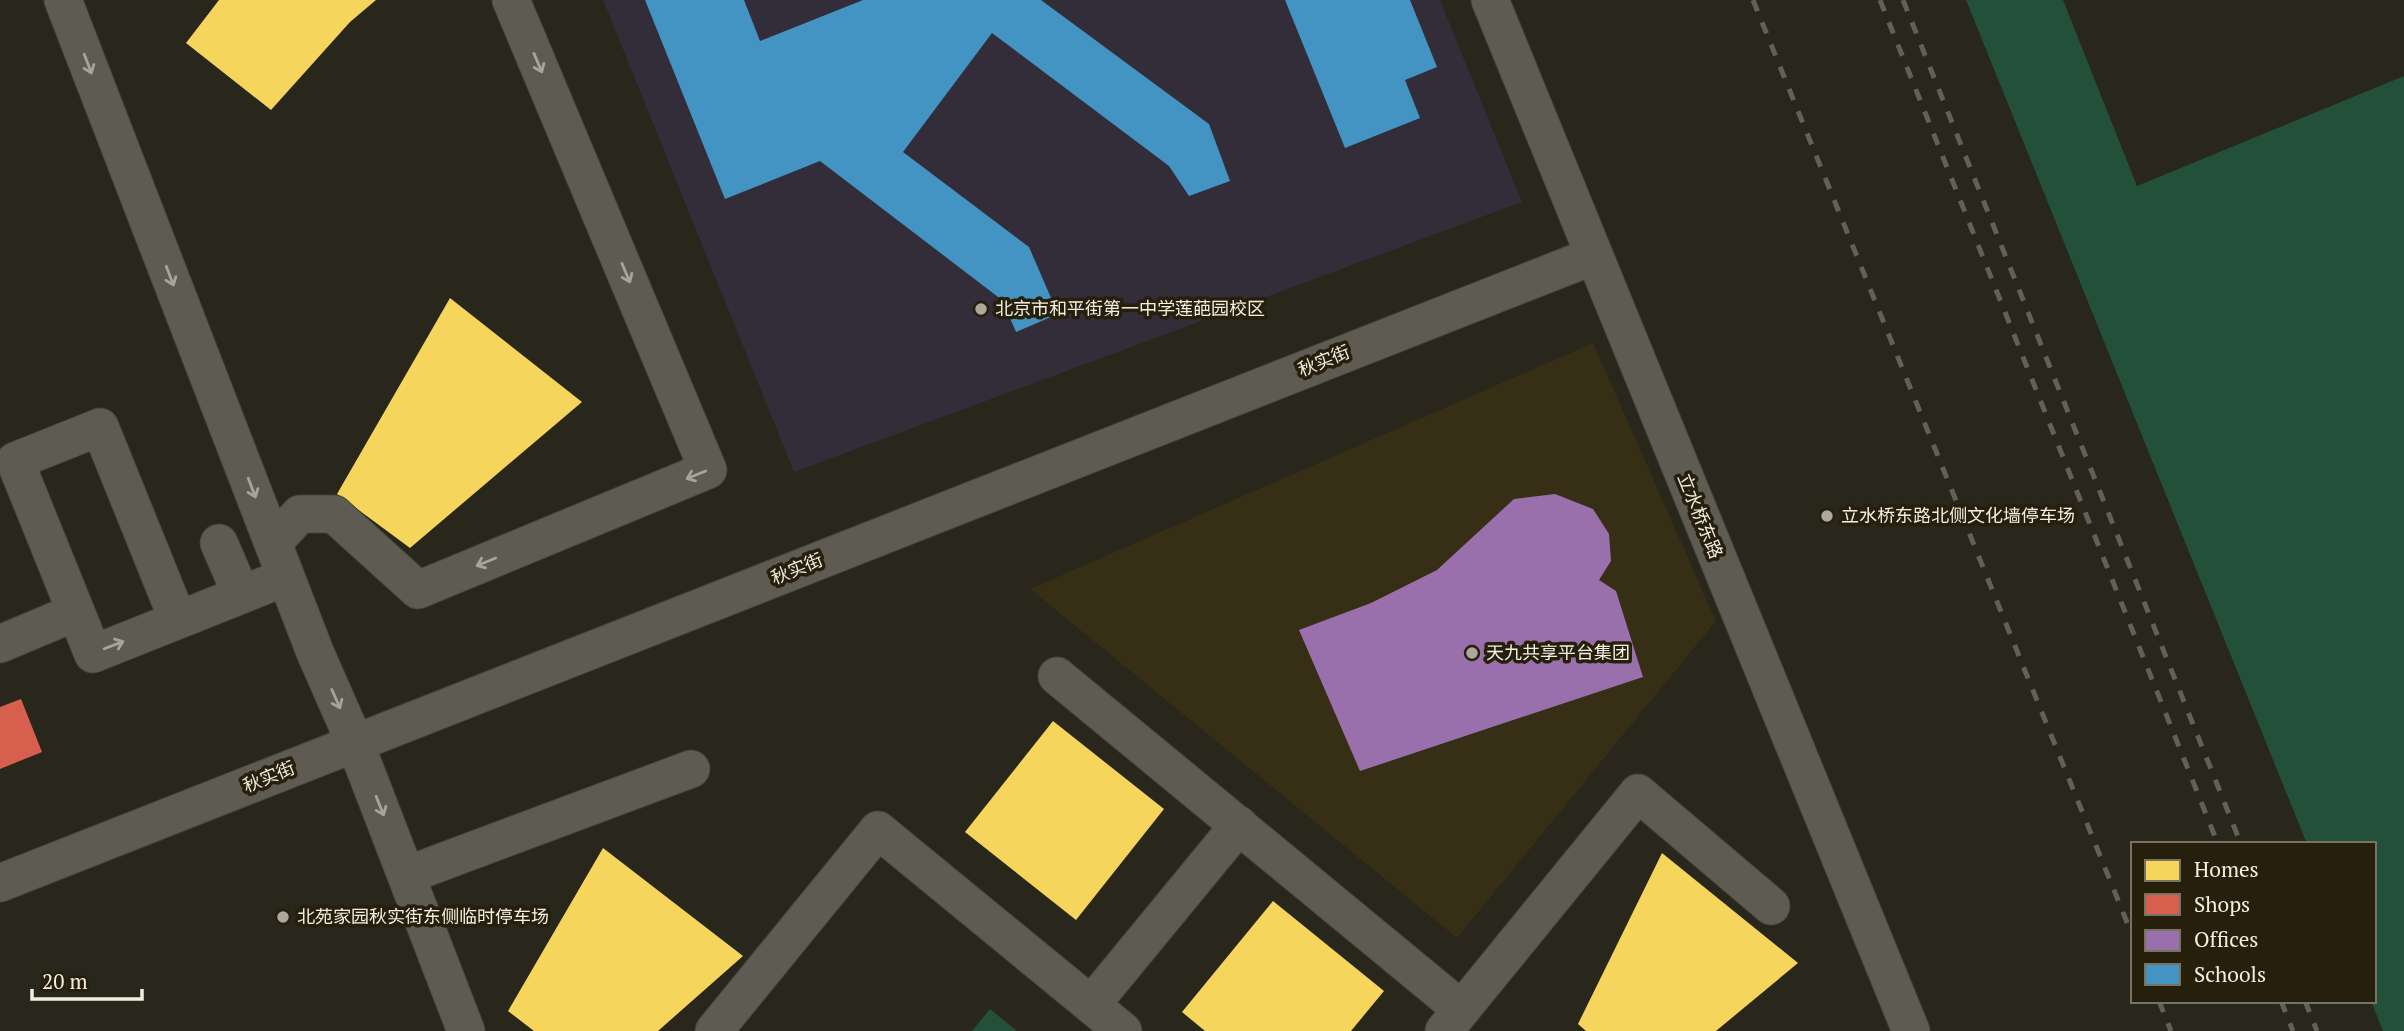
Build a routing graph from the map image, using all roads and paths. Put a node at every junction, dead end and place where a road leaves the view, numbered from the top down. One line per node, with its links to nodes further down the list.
1 (63, 0): 6 (street, one-way to 6)
2 (511, 0): 6 (street, one-way to 6)
3 (1490, 0): 4 (street, 立水桥东路)
4 (1593, 256): 13 (street, 秋实街); 24 (street, 立水桥东路)
5 (219, 543): 8 (street)
6 (273, 543): 7 (street)
7 (286, 577): 8 (street); 13 (street, one-way to 13)
8 (241, 594): 10 (street)
9 (76, 612): 10 (street, one-way to 10); 10 (street); 11 (street)
10 (178, 620)
11 (0, 644)
12 (1057, 676): 15 (street)
13 (355, 743): 16 (street, one-way to 16); 17 (street, 秋实街)
14 (691, 769): 16 (street)
15 (1239, 825): 19 (street); 20 (street)
16 (407, 875): 21 (street)
17 (0, 883)
18 (1771, 906): 20 (street)
19 (1091, 1005): 22 (street); 23 (street)
20 (1453, 1020)
21 (466, 1031)
22 (714, 1031)
23 (1123, 1031)
24 (1911, 1031)

